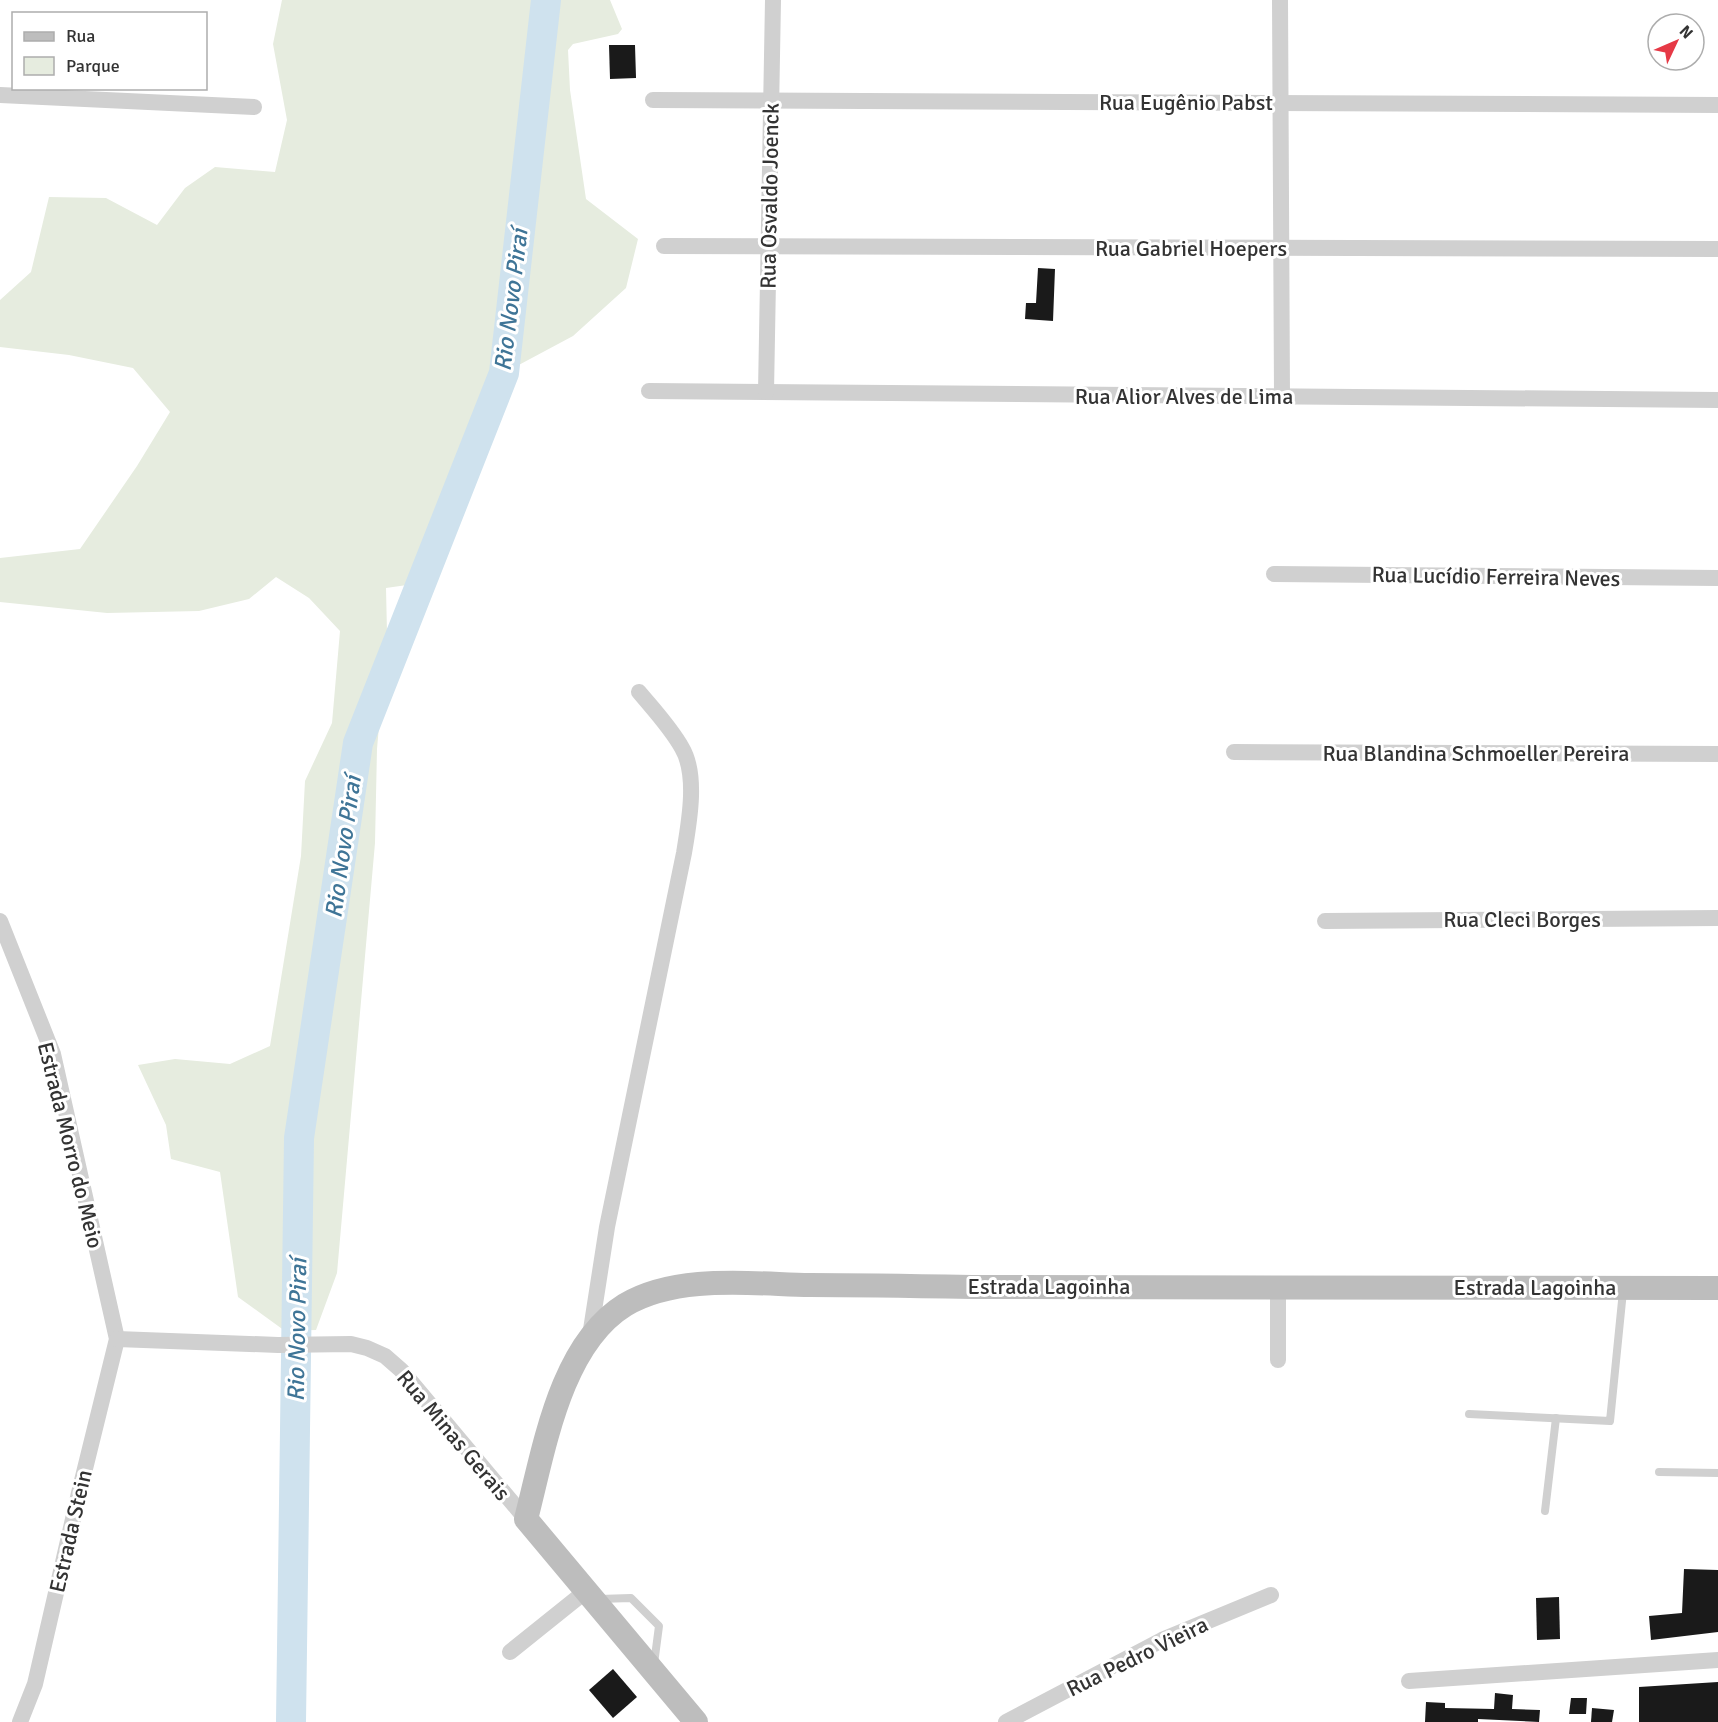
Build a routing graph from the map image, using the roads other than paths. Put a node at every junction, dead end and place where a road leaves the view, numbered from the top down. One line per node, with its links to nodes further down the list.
1 (773, 0): 5 (street, Rua Osvaldo Joenck)
2 (1280, 0): 6 (street)
3 (0, 94): 8 (street)
4 (653, 100): 5 (street, Rua Eugênio Pabst)
5 (771, 100): 6 (street, Rua Eugênio Pabst); 10 (street, Rua Osvaldo Joenck)
6 (1281, 103): 7 (street, Rua Eugênio Pabst); 11 (street)
7 (1718, 105)
8 (255, 107)
9 (664, 246): 10 (street, Rua Gabriel Hoepers)
10 (768, 246): 11 (street, Rua Gabriel Hoepers); 14 (street, Rua Osvaldo Joenck)
11 (1281, 248): 12 (street, Rua Gabriel Hoepers); 15 (street)
12 (1718, 249)
13 (649, 391): 14 (street, Rua Alior Alves de Lima)
14 (766, 392): 15 (street, Rua Alior Alves de Lima)
15 (1282, 396): 16 (street, Rua Alior Alves de Lima)
16 (1718, 400)
17 (1274, 574): 18 (street, Rua Lucídio Ferreira Neves)
18 (1718, 578)
19 (639, 692): 28 (street)
20 (1234, 752): 21 (street, Rua Blandina Schmoeller Pereira)
21 (1718, 753)
22 (1718, 918): 24 (street, Rua Cleci Borges)
23 (0, 921): 29 (street, Estrada Morro do Meio)
24 (1325, 921)
25 (1278, 1286): 26 (main road, Estrada Lagoinha); 28 (main road, Estrada Lagoinha); 30 (street)
26 (1623, 1288): 27 (main road, Estrada Lagoinha); 32 (lane)
27 (1718, 1288)
28 (590, 1336): 36 (main road, Estrada Lagoinha)
29 (117, 1339): 36 (street, Rua Minas Gerais); 43 (street, Estrada Stein)
30 (1278, 1360)
31 (1469, 1414): 32 (lane)
32 (1556, 1418): 35 (lane)
33 (1659, 1472): 34 (lane)
34 (1718, 1473)
35 (1545, 1511)
36 (525, 1519): 37 (main road, Rua Minas Gerais)
37 (589, 1595): 39 (street); 41 (main road, Rua Minas Gerais); 41 (lane)
38 (1271, 1595): 45 (street, Rua Pedro Vieira)
39 (510, 1652)
40 (1718, 1660): 42 (street)
41 (652, 1670): 44 (main road, Rua Minas Gerais)
42 (1409, 1681)
43 (20, 1722)
44 (696, 1722)
45 (1006, 1722)

